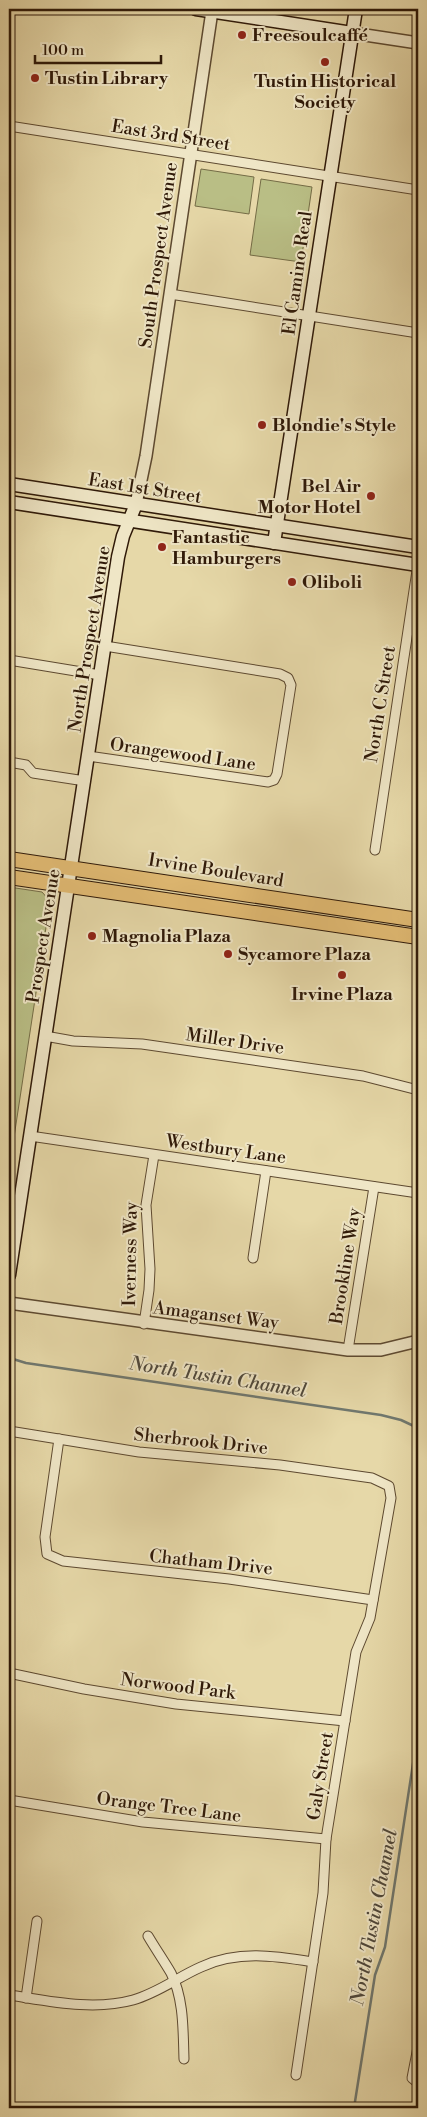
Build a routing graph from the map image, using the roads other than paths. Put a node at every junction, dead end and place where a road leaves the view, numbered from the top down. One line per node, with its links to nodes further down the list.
1 (196, 9): 3 (main road)
2 (356, 9): 4 (main road, El Camino Real)
3 (212, 11): 4 (main road); 7 (street, South Prospect Avenue)
4 (352, 33): 5 (street); 8 (main road, El Camino Real)
5 (418, 43)
6 (9, 126): 7 (street, East 3rd Street)
7 (191, 154): 8 (street, East 3rd Street); 10 (street, South Prospect Avenue)
8 (329, 176): 9 (street, East 3rd Street); 11 (main road, El Camino Real)
9 (418, 190)
10 (170, 294): 11 (street); 15 (street, South Prospect Avenue)
11 (308, 315): 12 (street); 17 (main road, El Camino Real)
12 (418, 333)
13 (9, 484): 15 (main road, East 1st Street)
14 (9, 502): 16 (main road, East 1st Street)
15 (136, 504): 16 (main road, North Prospect Avenue); 17 (main road, East 1st Street)
16 (129, 520): 18 (main road, East 1st Street); 21 (main road, North Prospect Avenue)
17 (276, 526): 18 (main road, El Camino Real); 19 (main road, East 1st Street)
18 (274, 543): 20 (main road, East 1st Street)
19 (418, 548)
20 (418, 564): 27 (street, North C Street)
21 (105, 646): 23 (main road, North Prospect Avenue); 24 (street, Orangewood Lane)
22 (9, 660): 23 (street)
23 (100, 675): 24 (main road, North Prospect Avenue)
24 (88, 756): 26 (main road, North Prospect Avenue)
25 (9, 762): 26 (street)
26 (85, 781): 29 (main road, Prospect Avenue)
27 (375, 850)
28 (9, 859): 29 (main road, Irvine Boulevard)
29 (72, 867): 31 (main road, Prospect Avenue); 32 (main road, Irvine Boulevard)
30 (9, 877): 31 (main road, Irvine Boulevard)
31 (70, 885): 34 (main road, Irvine Boulevard); 36 (main road, Prospect Avenue)
32 (315, 904): 33 (main road, Irvine Boulevard); 34 (main road)
33 (418, 920)
34 (312, 921): 35 (main road, Irvine Boulevard)
35 (418, 937)
36 (45, 1036): 37 (street, Miller Drive); 38 (main road, Prospect Avenue)
37 (418, 1090)
38 (30, 1136): 39 (street, Westbury Lane); 43 (main road, Prospect Avenue)
39 (154, 1155): 40 (street, Westbury Lane); 47 (street, Iverness Way)
40 (266, 1171): 41 (street, Westbury Lane); 44 (street)
41 (374, 1187): 42 (street, Westbury Lane); 49 (street, Brookline Way)
42 (418, 1193)
43 (10, 1258): 45 (main road, Prospect Avenue)
44 (253, 1258)
45 (9, 1275)
46 (9, 1304): 47 (street, Amaganset Way)
47 (144, 1324): 49 (street, Amaganset Way)
48 (418, 1342): 49 (street, Amaganset Way)
49 (348, 1350)
50 (9, 1431): 51 (street, Sherbrook Drive)
51 (59, 1439): 52 (street, Sherbrook Drive); 53 (street, Chatham Drive)
52 (389, 1486): 53 (street, Galy Street)
53 (373, 1600): 55 (street, Galy Street)
54 (9, 1673): 55 (street, Norwood Park)
55 (345, 1721): 57 (street, Galy Street)
56 (9, 1800): 57 (street, Orange Tree Lane)
57 (326, 1839): 60 (street, Galy Street)
58 (37, 1921): 63 (street)
59 (148, 1936): 61 (street)
60 (313, 1962): 61 (street); 66 (street, Galy Street)
61 (174, 1982): 63 (street); 65 (street)
62 (9, 1995): 63 (street)
63 (26, 1998)
64 (418, 2047): 67 (street)
65 (184, 2059)
66 (296, 2075)
67 (418, 2083)

